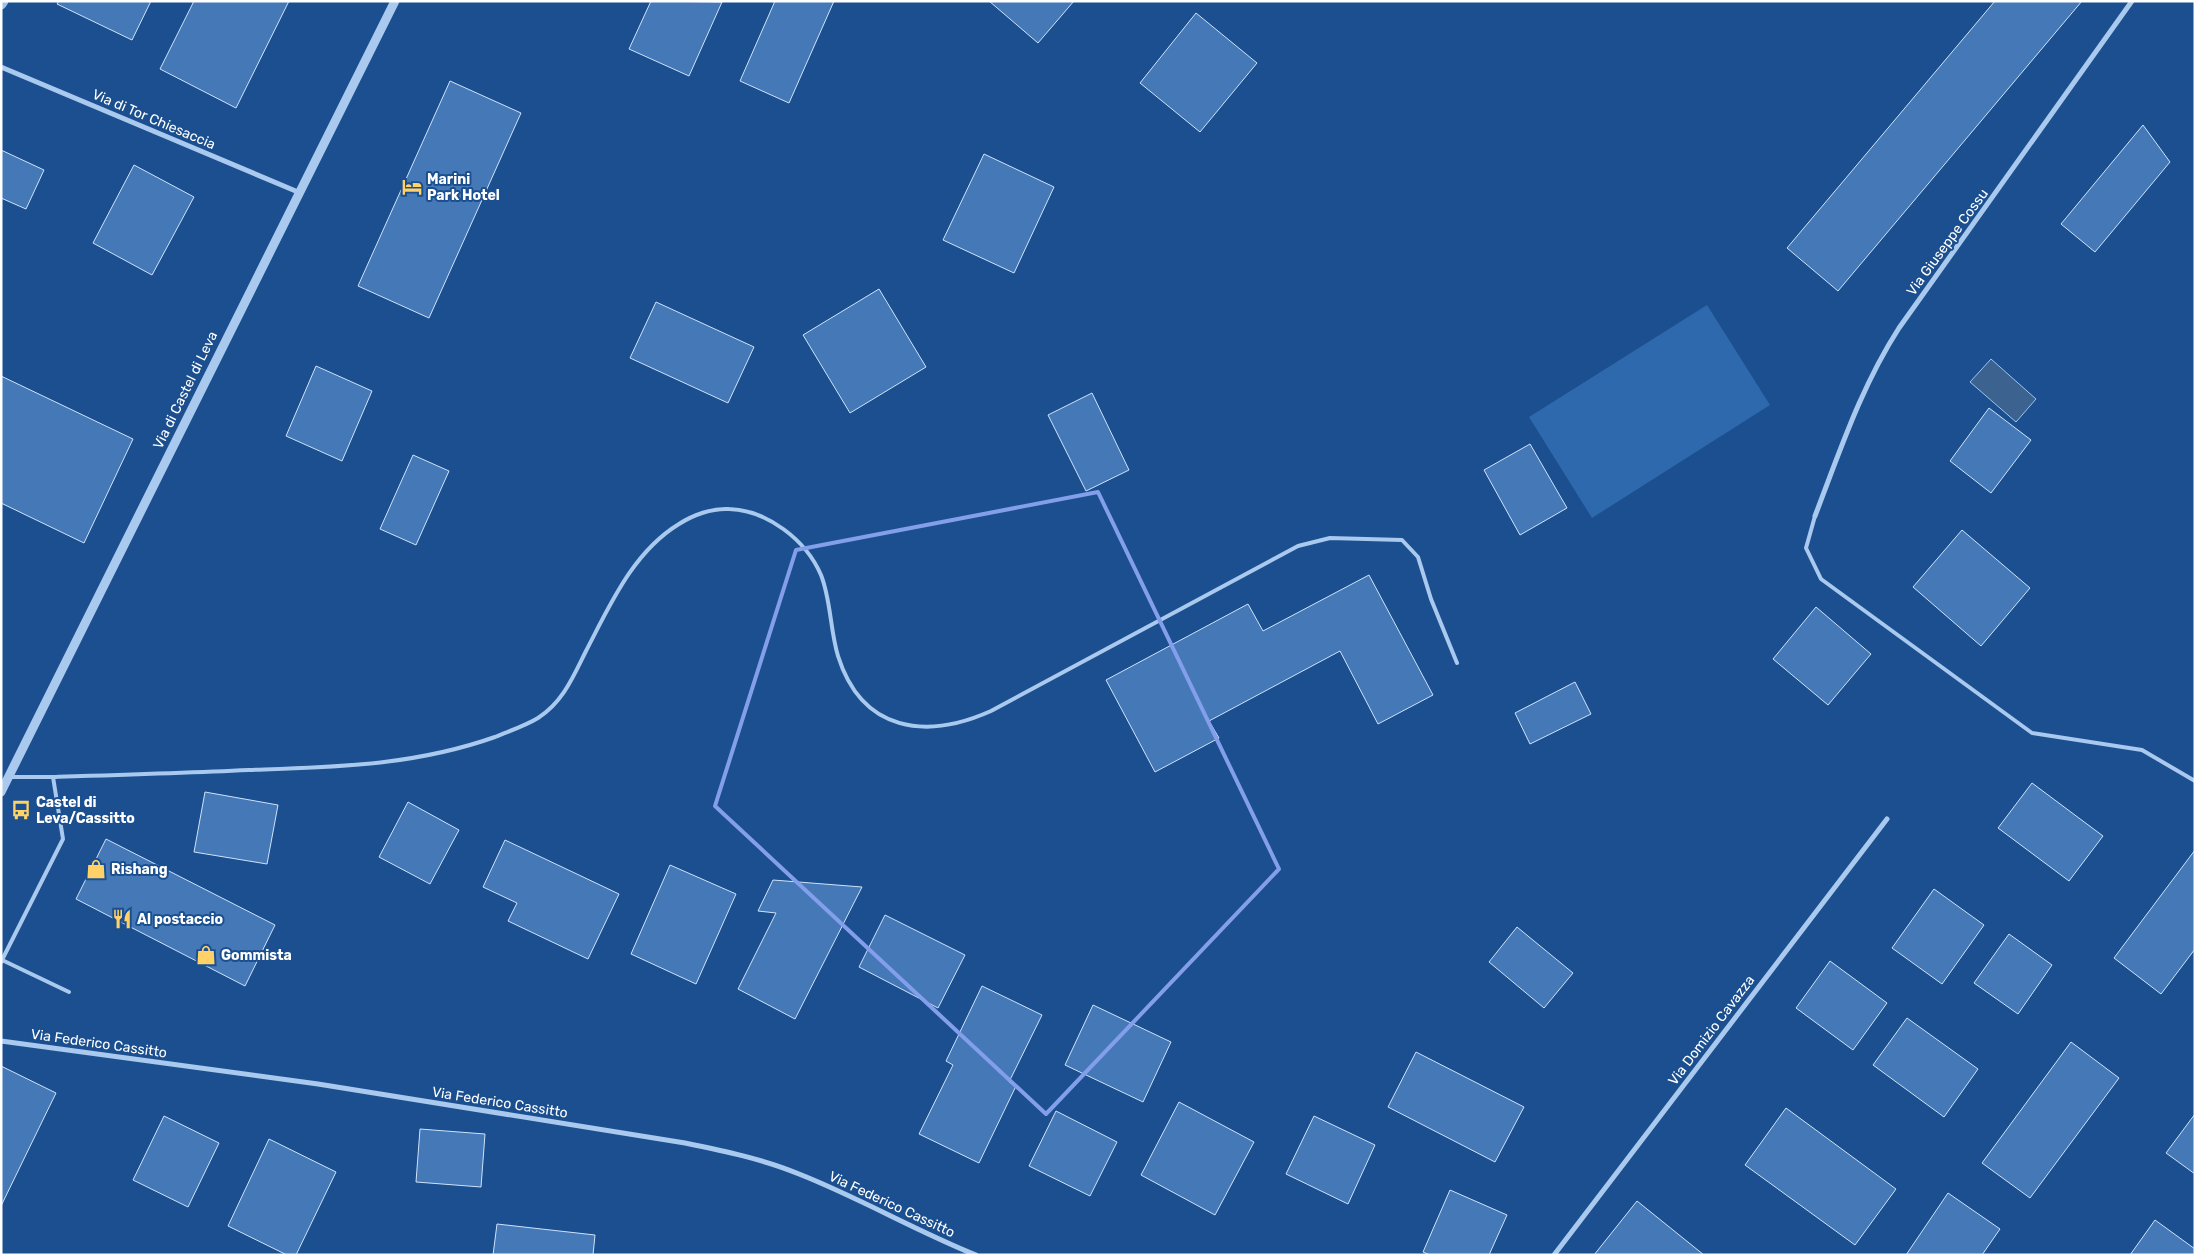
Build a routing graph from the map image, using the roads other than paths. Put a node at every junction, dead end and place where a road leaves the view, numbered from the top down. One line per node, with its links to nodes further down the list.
1 (394, 1): 4 (street, Via di Castel di Leva)
2 (2132, 1): 5 (street, Via Giuseppe Cossu)
3 (1, 67): 4 (street, Via di Tor Chiesaccia)
4 (298, 192): 7 (street, Via di Castel di Leva)
5 (1815, 516): 9 (lane)
6 (1457, 662): 8 (lane)
7 (9, 777): 8 (lane); 10 (street, Via di Castel di Leva)
8 (53, 777): 12 (lane)
9 (2195, 781)
10 (1, 792)
11 (1887, 819): 16 (street, Via Domizio Cavazza)
12 (2, 961): 13 (lane)
13 (69, 992)
14 (1, 1041): 15 (street, Via Federico Cassitto)
15 (976, 1255)
16 (1554, 1255)

